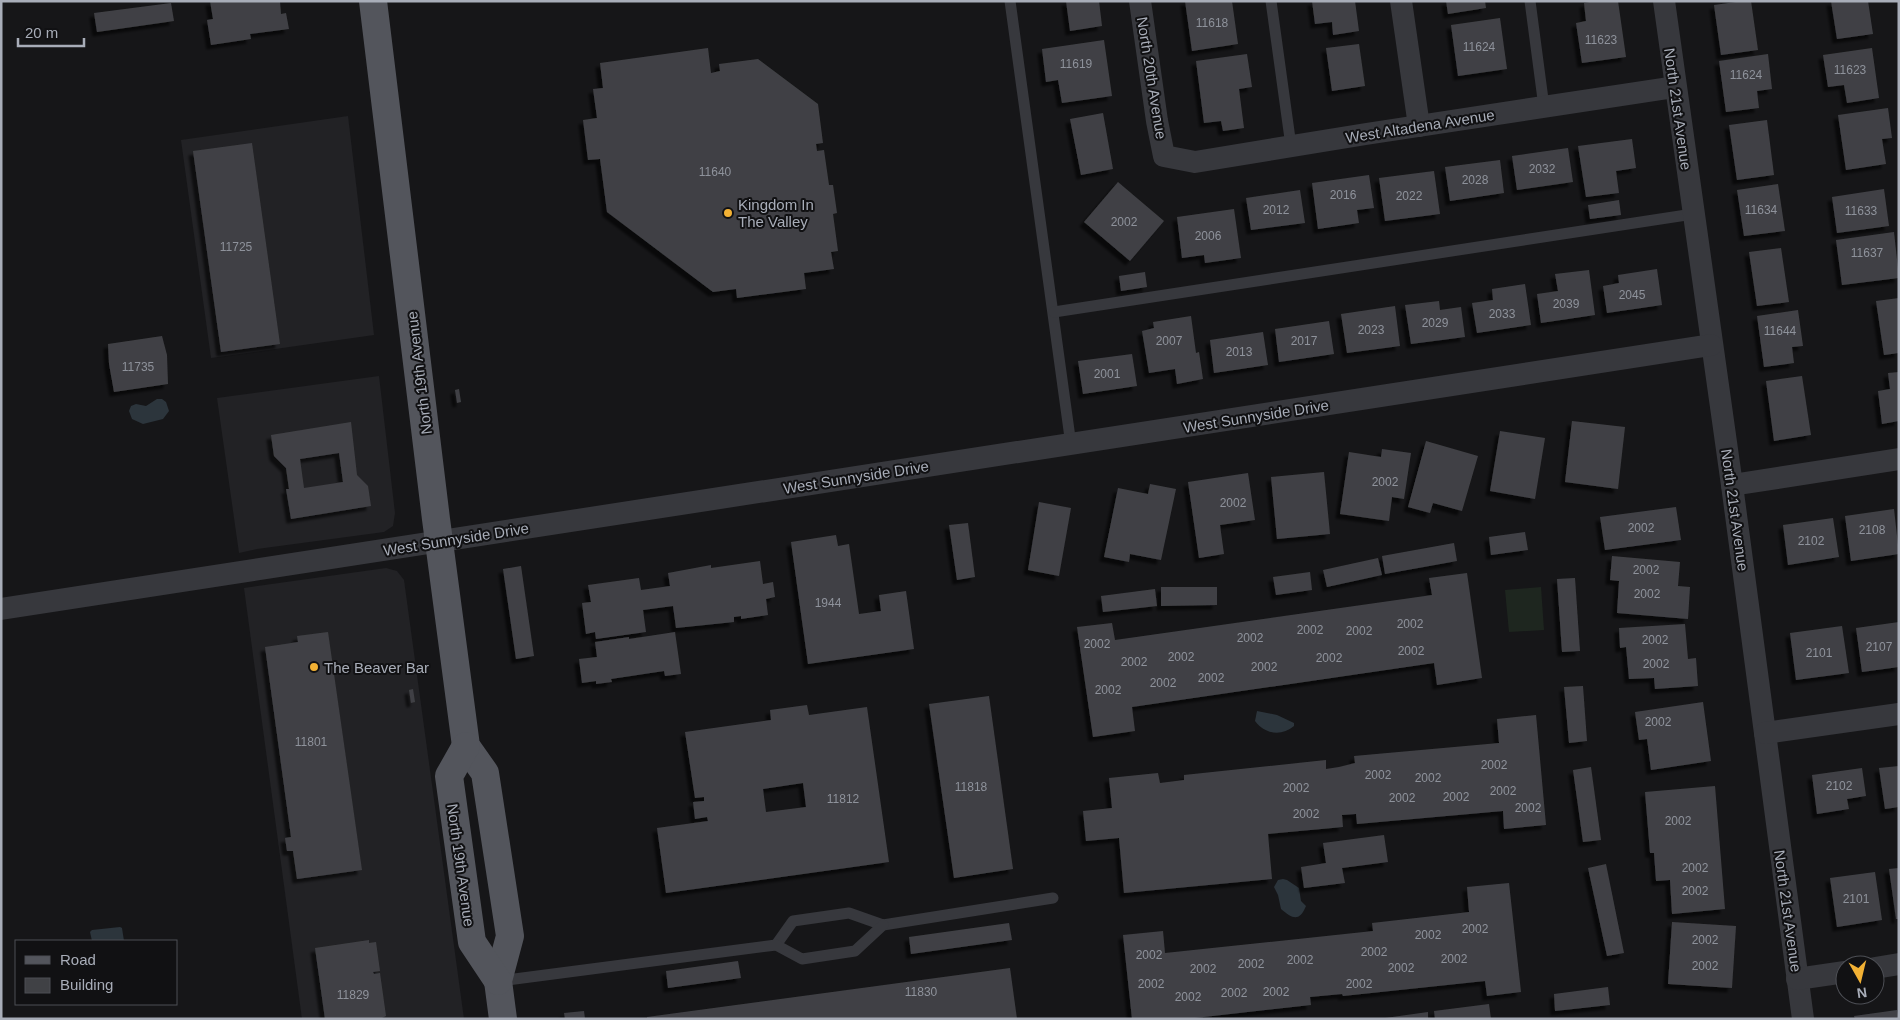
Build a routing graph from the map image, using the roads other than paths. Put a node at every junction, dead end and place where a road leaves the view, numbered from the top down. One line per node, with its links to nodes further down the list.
1 (373, 1): 19 (main road, North 19th Avenue)
2 (1010, 1): 14 (lane)
3 (1140, 1): 12 (street, North 20th Avenue)
4 (1271, 1): 11 (lane)
5 (1401, 1): 10 (street)
6 (1530, 1): 9 (lane)
7 (1664, 1): 8 (street, North 21st Avenue)
8 (1675, 87): 9 (street, West Altadena Avenue); 13 (street, North 21st Avenue)
9 (1544, 107): 10 (street, West Altadena Avenue)
10 (1419, 126): 11 (street, West Altadena Avenue)
11 (1291, 146): 12 (street, West Altadena Avenue)
12 (1164, 156)
13 (1693, 214): 14 (lane); 15 (street, North 21st Avenue)
14 (1054, 312): 16 (lane)
15 (1711, 346): 16 (street, West Sunnyside Drive); 18 (street, North 21st Avenue)
16 (1071, 445): 19 (street, West Sunnyside Drive)
17 (1899, 460): 18 (street)
18 (1732, 485): 22 (street, North 21st Avenue)
19 (439, 542): 20 (street, West Sunnyside Drive); 23 (main road, North 19th Avenue)
20 (1, 609)
21 (1899, 714): 22 (street)
22 (1765, 733): 30 (street, North 21st Avenue)
23 (466, 746): 31 (main road, North 19th Avenue); 31 (main road, North 19th Avenue)
24 (1053, 898): 25 (lane)
25 (883, 925): 26 (lane); 26 (lane)
26 (776, 945): 31 (lane)
27 (1899, 964): 28 (street)
28 (1885, 966)
29 (1835, 973): 30 (street)
30 (1797, 979): 33 (street, North 21st Avenue)
31 (498, 981): 32 (main road, North 19th Avenue)
32 (503, 1019)
33 (1803, 1019)

